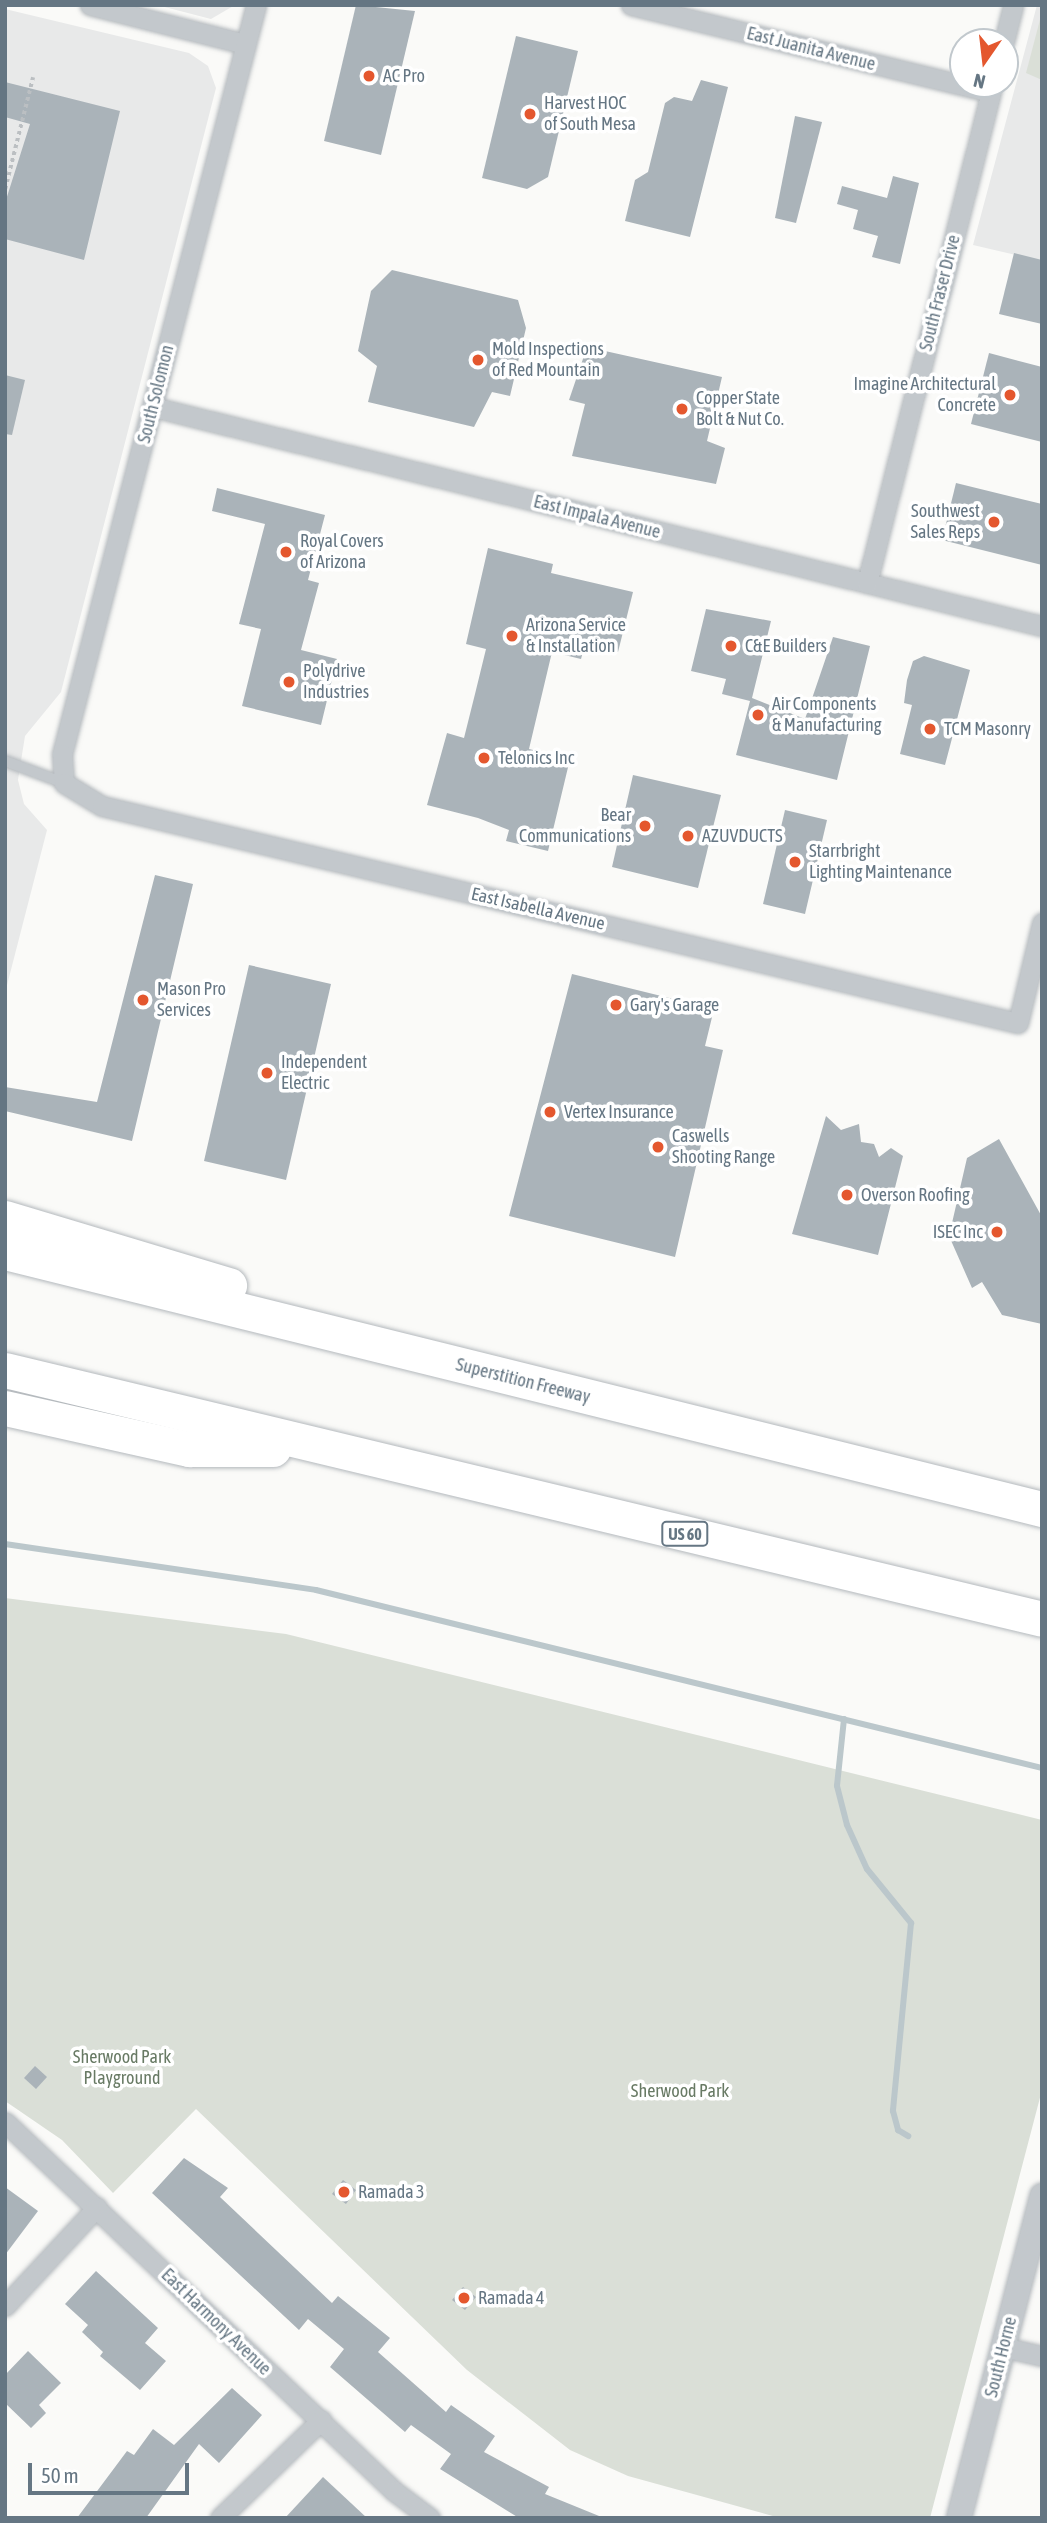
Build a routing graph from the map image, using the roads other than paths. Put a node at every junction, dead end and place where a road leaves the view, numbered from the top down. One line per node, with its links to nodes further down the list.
1 (90, 5): 6 (street)
2 (256, 5): 6 (street, South Solomon)
3 (631, 5): 7 (street, East Juanita Avenue)
4 (1013, 5): 5 (street)
5 (1007, 28)
6 (245, 44): 9 (street, South Solomon)
7 (949, 78)
8 (989, 98): 10 (street, South Fraser Drive)
9 (153, 407): 10 (street, East Impala Avenue); 13 (street, South Solomon)
10 (867, 583): 11 (street, East Impala Avenue)
11 (1042, 626)
12 (5, 761): 13 (lane)
13 (64, 783): 14 (street, East Isabella Avenue)
14 (1042, 923)
15 (5, 1218): 19 (highway)
16 (5, 1252): 19 (highway, Superstition Freeway)
17 (5, 1370): 20 (highway, US 60)
18 (5, 1408): 20 (highway)
19 (665, 1416): 21 (highway, Superstition Freeway)
20 (329, 1450): 22 (highway, US 60)
21 (1042, 1509)
22 (1042, 1619)
23 (5, 2122): 25 (street, East Harmony Avenue)
24 (1042, 2196): 27 (street, South Horne)
25 (97, 2207): 26 (street); 29 (street, East Harmony Avenue)
26 (5, 2306)
27 (1003, 2347): 28 (street); 32 (street, South Horne)
28 (1042, 2356)
29 (321, 2420): 30 (street); 31 (street, East Harmony Avenue)
30 (220, 2518)
31 (430, 2518)
32 (959, 2518)

